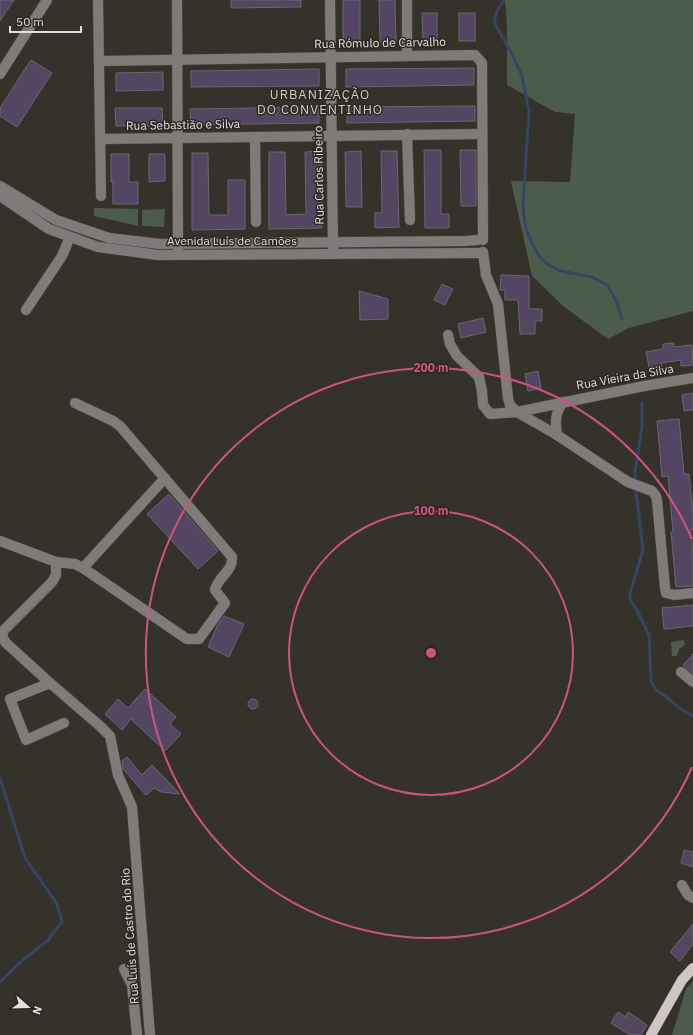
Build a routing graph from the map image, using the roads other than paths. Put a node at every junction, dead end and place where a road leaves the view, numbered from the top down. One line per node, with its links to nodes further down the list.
1 (47, 0): 10 (street)
2 (98, 0): 9 (street)
3 (177, 0): 8 (street)
4 (330, 0): 7 (street, Rua Carlos Ribeiro)
5 (407, 0): 6 (street)
6 (407, 56): 7 (street, Rua Rómulo de Carvalho); 12 (street, Rua Rómulo de Carvalho)
7 (330, 57): 8 (street, Rua Rómulo de Carvalho); 13 (street, Rua Carlos Ribeiro)
8 (177, 59): 9 (street, Rua Rómulo de Carvalho); 15 (street)
9 (99, 61): 16 (street)
10 (0, 74)
11 (407, 134): 12 (street, Rua Sebastião e Silva); 13 (street, Rua Sebastião e Silva); 20 (street)
12 (482, 134): 23 (street, Rua Rómulo de Carvalho)
13 (332, 136): 14 (street, Rua Sebastião e Silva); 24 (street, Rua Carlos Ribeiro)
14 (254, 137): 15 (street, Rua Sebastião e Silva); 21 (street)
15 (178, 138): 16 (street, Rua Sebastião e Silva); 25 (street)
16 (100, 139): 19 (street)
17 (0, 186): 25 (street, Avenida Luís de Camões)
18 (0, 196): 22 (street, Avenida Luís de Camões)
19 (101, 196)
20 (410, 220)
21 (256, 222)
22 (70, 237): 28 (street, Avenida Luís de Camões); 29 (street)
23 (481, 240): 24 (street, Avenida Luís de Camões); 26 (street, Rua Rómulo de Carvalho)
24 (333, 242): 25 (street, Avenida Luís de Camões); 27 (street, Rua Carlos Ribeiro)
25 (178, 244): 28 (street)
26 (481, 253): 27 (street, Avenida Luís de Camões); 34 (street)
27 (333, 254): 28 (street, Avenida Luís de Camões)
28 (178, 255)
29 (26, 310)
30 (448, 335): 34 (street, Rua Vieira da Silva)
31 (693, 378): 32 (street, Rua Vieira da Silva)
32 (563, 402): 34 (street, Rua Vieira da Silva); 35 (street, Rua Vieira da Silva)
33 (75, 403): 36 (street)
34 (517, 412): 35 (street)
35 (557, 436): 40 (street)
36 (165, 478): 39 (street); 39 (street)
37 (0, 541): 38 (street)
38 (56, 562): 39 (street); 43 (street, Rua Luís de Castro do Rio)
39 (84, 568)
40 (693, 593)
41 (681, 672): 42 (street)
42 (693, 682)
43 (50, 683): 44 (street); 50 (street, Rua Luís de Castro do Rio)
44 (64, 723)
45 (682, 885): 46 (street)
46 (693, 898)
47 (693, 968): 51 (main road)
48 (124, 969): 49 (street)
49 (137, 1035)
50 (150, 1035)
51 (651, 1035)

